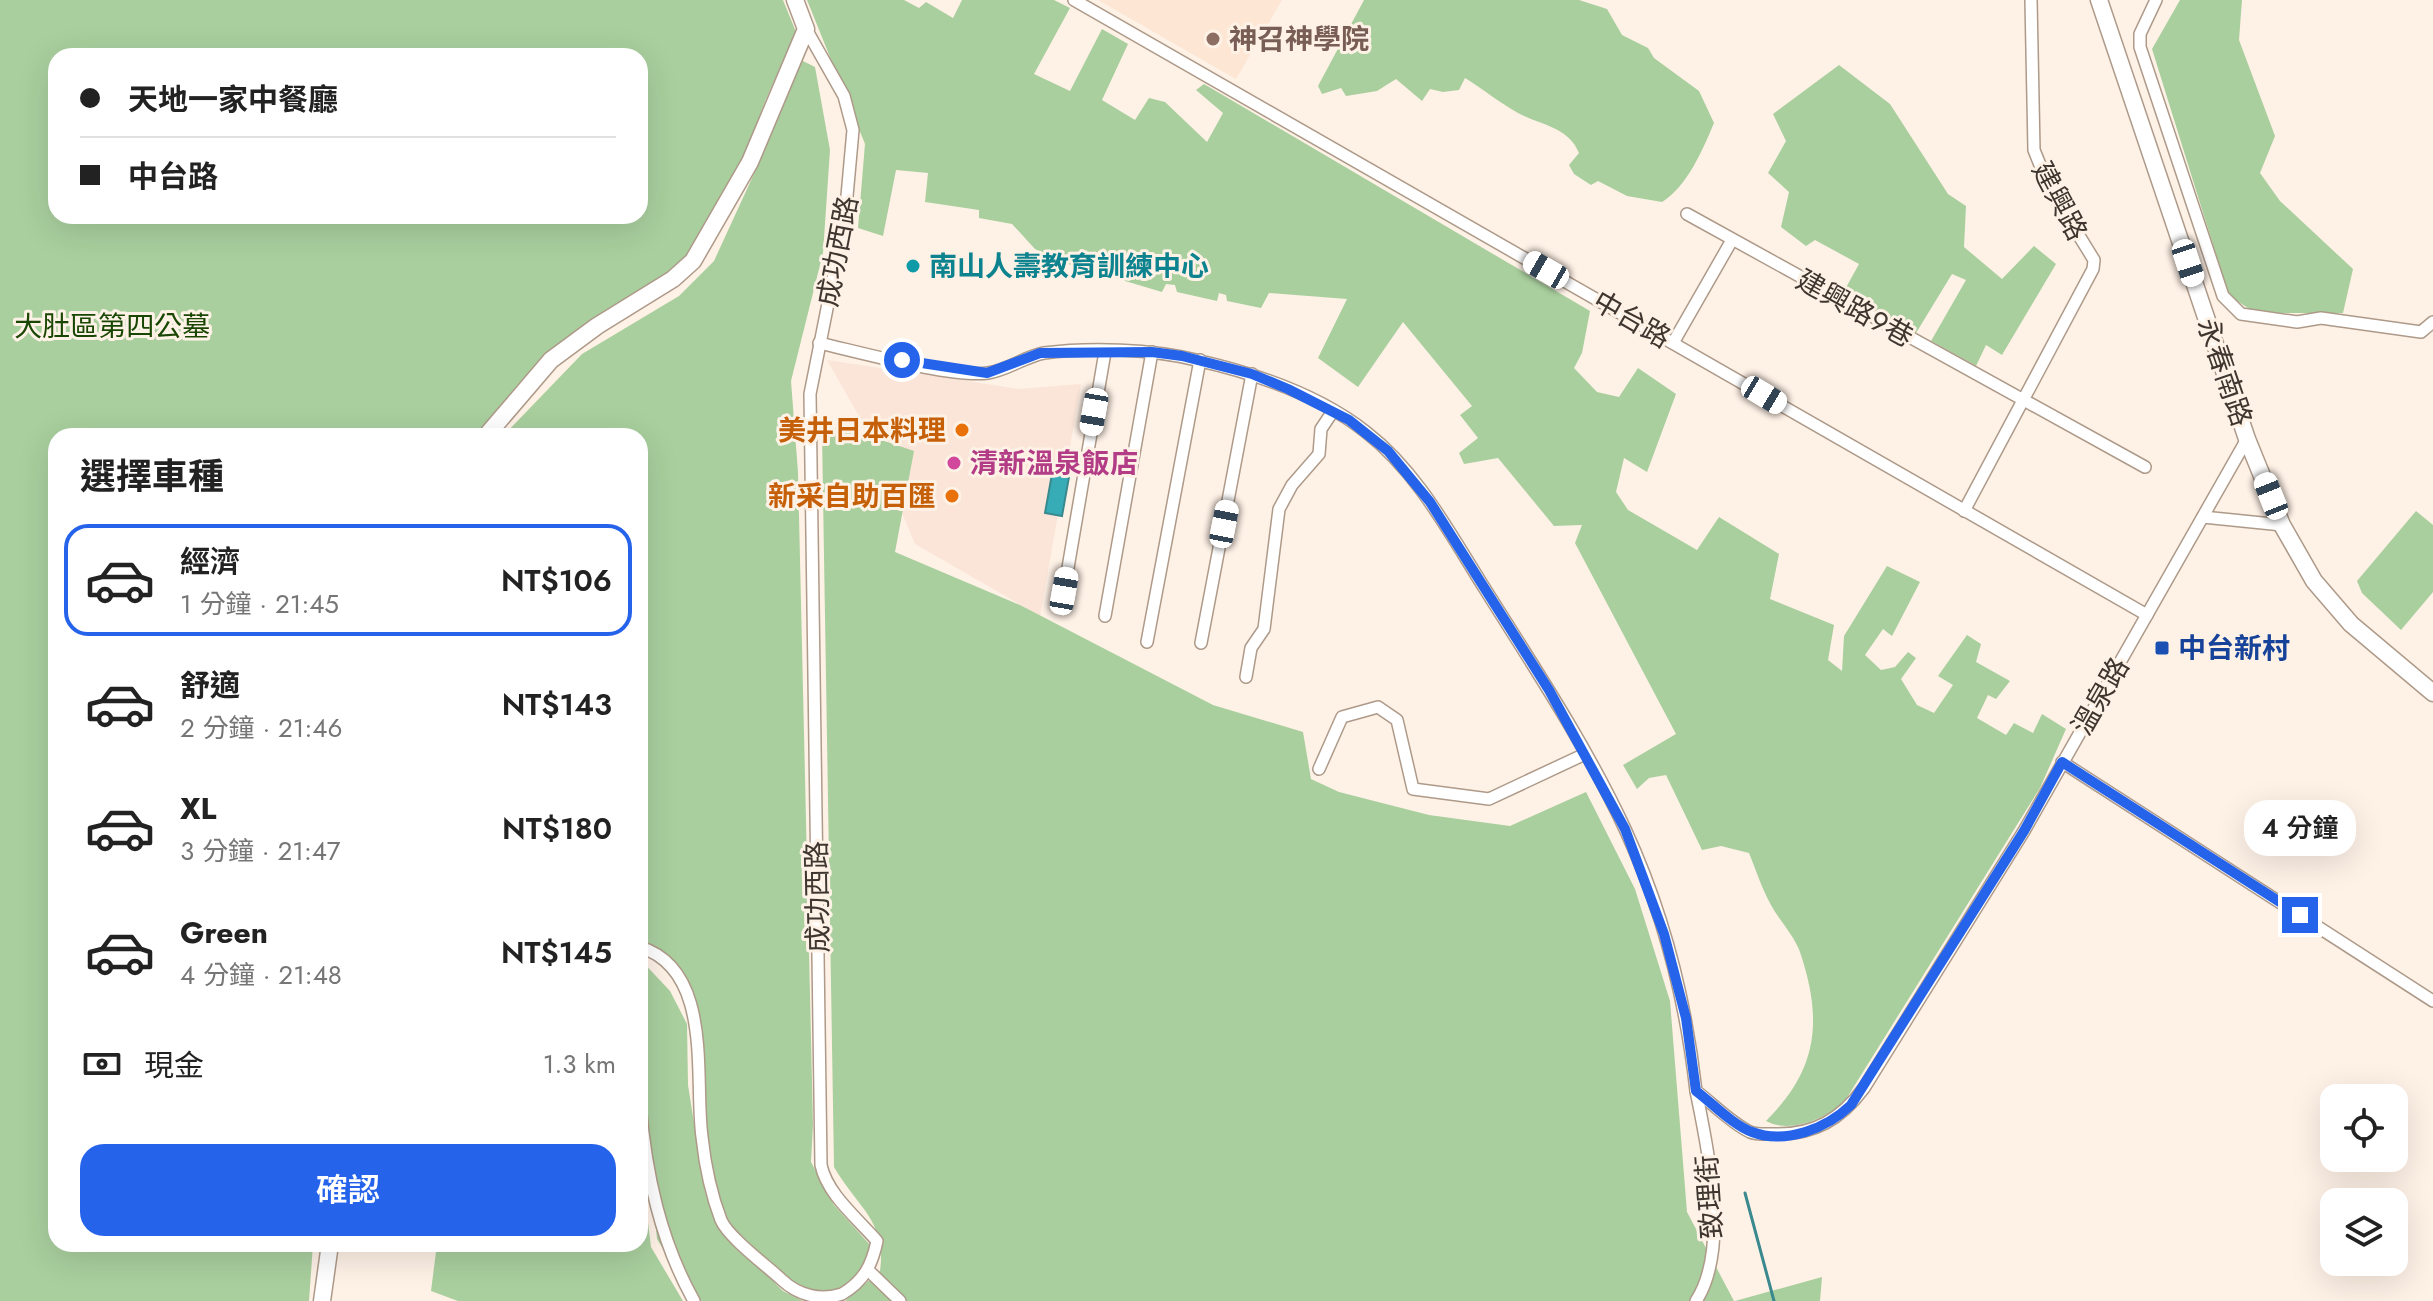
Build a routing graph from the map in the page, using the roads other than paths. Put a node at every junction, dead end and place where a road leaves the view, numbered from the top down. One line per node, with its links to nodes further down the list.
1 (795, 0): 6 (street, 成功西路)
2 (1074, 0): 11 (street, 中台路)
3 (2031, 0): 16 (street, 建興路)
4 (2099, 0): 19 (street, 永春南路)
5 (2156, 0): 9 (street)
6 (806, 29): 10 (street, 成功西路); 18 (street)
7 (1687, 214): 8 (street, 建興路9巷)
8 (1732, 240): 11 (street); 16 (street, 建興路9巷)
9 (2433, 322)
10 (819, 343): 12 (street); 39 (street, 成功西路)
11 (1673, 343): 21 (street, 中台路)
12 (1105, 352): 13 (street); 24 (street)
13 (1152, 352): 14 (street); 26 (street)
14 (1200, 360): 15 (street); 27 (street)
15 (1252, 374): 17 (street); 28 (street)
16 (2024, 401): 20 (street, 建興路9巷); 21 (street, 建興路)
17 (1333, 411): 29 (street); 31 (street)
18 (493, 428)
19 (2247, 439): 22 (street, 溫泉路); 23 (street, 永春南路)
20 (2145, 467)
21 (1964, 511): 25 (street, 中台路)
22 (2203, 517): 23 (street); 25 (street, 溫泉路)
23 (2282, 525): 30 (street, 永春南路)
24 (1064, 591)
25 (2147, 615): 32 (street, 溫泉路)
26 (1105, 616)
27 (1147, 642)
28 (1201, 643)
29 (1246, 677)
30 (2433, 693)
31 (1585, 754): 33 (street); 36 (street)
32 (2062, 762): 35 (street); 36 (street, 溫泉路)
33 (1319, 769)
34 (648, 950): 39 (street)
35 (2433, 1001)
36 (1696, 1091): 43 (street, 致理街)
37 (648, 1158): 41 (street)
38 (329, 1252): 40 (street)
39 (869, 1271): 42 (street)
40 (322, 1301)
41 (694, 1301)
42 (900, 1301)
43 (1696, 1301)

